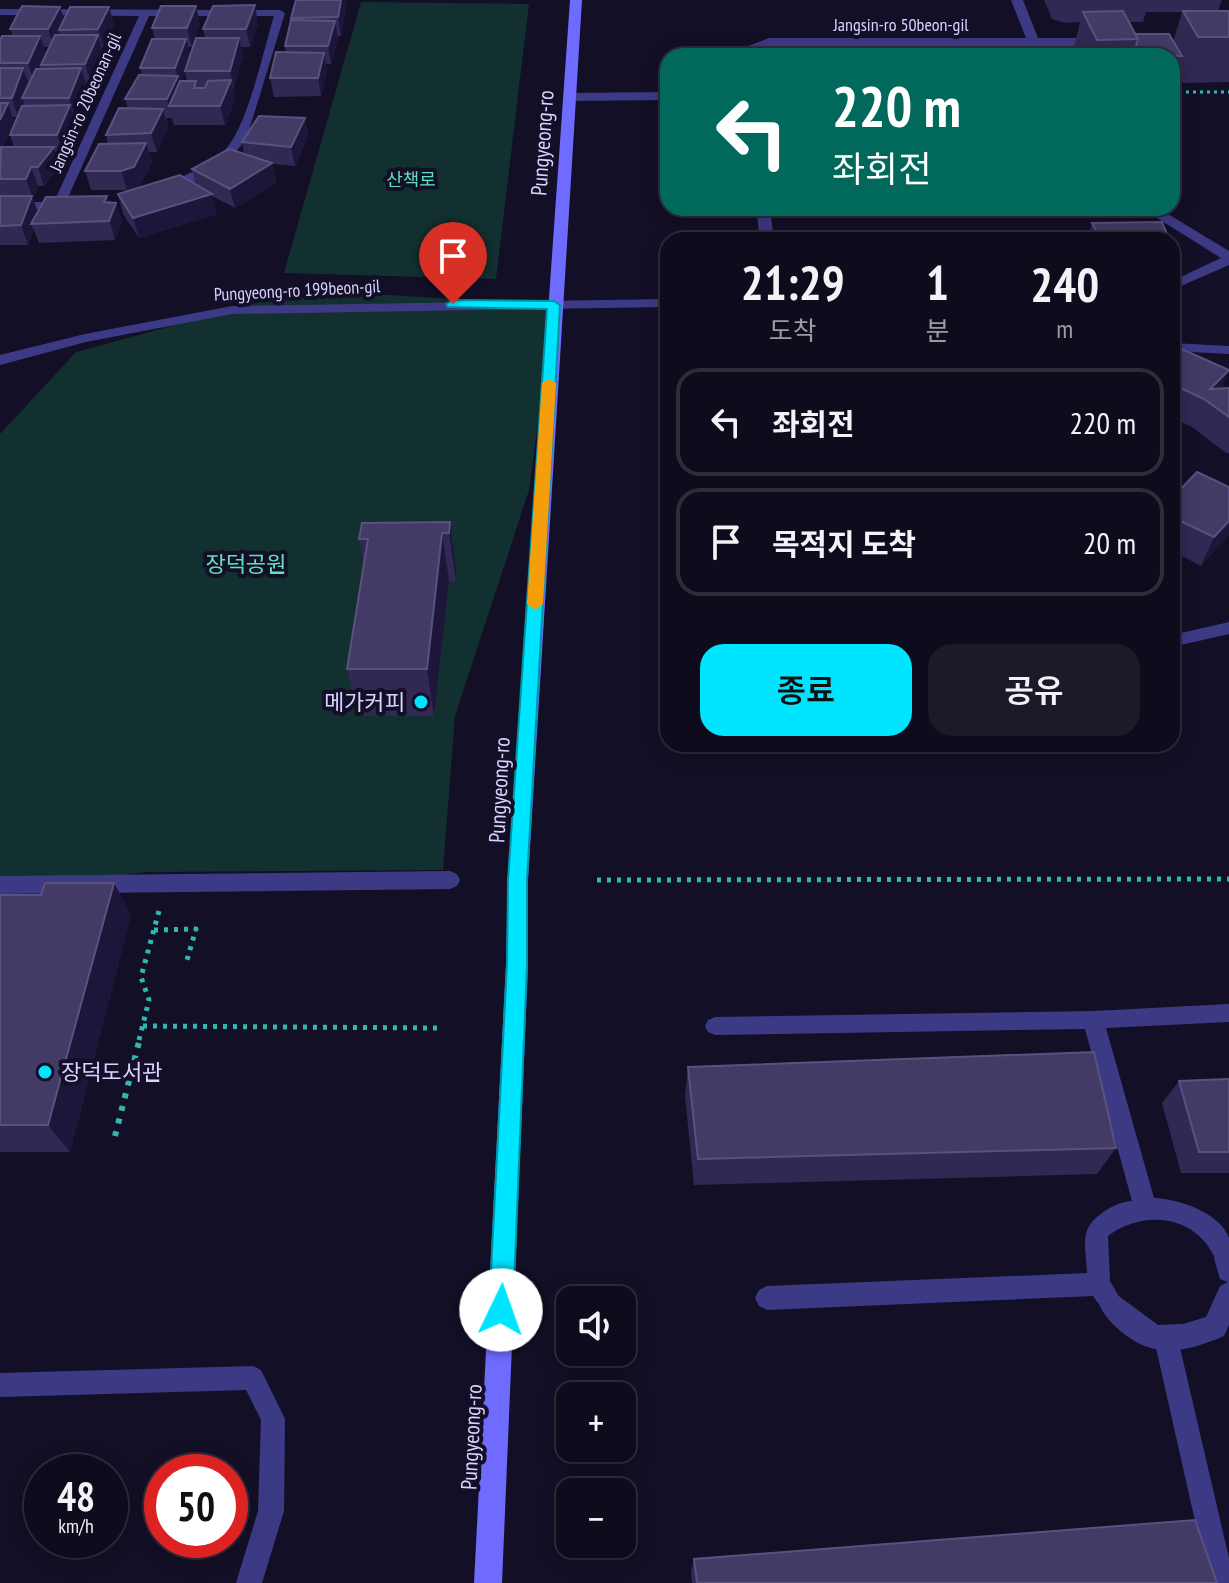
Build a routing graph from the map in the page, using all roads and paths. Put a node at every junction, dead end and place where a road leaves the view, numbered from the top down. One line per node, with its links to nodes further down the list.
1 (16, 0): 4 (lane)
2 (576, 0): 14 (main road, Pungyeong-ro)
3 (1017, 0): 7 (street)
4 (4, 12): 5 (lane); 6 (lane)
5 (145, 13): 15 (lane); 16 (lane, Jangsin-ro 20beonan-gil)
6 (0, 28)
7 (1033, 42): 8 (street, Jangsin-ro 50beon-gil); 9 (street, Jangsin-ro 50beon-gil); 10 (street)
8 (1108, 42)
9 (750, 48)
10 (1035, 48)
11 (1180, 92): 12 (path)
12 (1229, 92)
13 (660, 96): 14 (street)
14 (569, 97): 23 (main road, Pungyeong-ro)
15 (154, 194)
16 (58, 205): 17 (lane); 18 (lane)
17 (82, 205)
18 (0, 206)
19 (1161, 216): 20 (street)
20 (1229, 259): 21 (street)
21 (1180, 282)
22 (660, 303): 23 (street, Pungyeong-ro 199beon-gil)
23 (554, 305): 26 (street, Pungyeong-ro 199beon-gil); 50 (main road, Pungyeong-ro)
24 (1180, 347): 25 (lane)
25 (1229, 350)
26 (0, 360)
27 (1229, 628): 28 (lane)
28 (1180, 639)
29 (1229, 879): 31 (path)
30 (450, 880): 32 (street)
31 (597, 880)
32 (166, 883): 33 (street); 34 (path)
33 (0, 885)
34 (154, 930): 35 (path); 38 (path)
35 (187, 960)
36 (1229, 1013): 37 (lane)
37 (1093, 1020): 39 (lane); 42 (lane)
38 (143, 1026): 40 (path); 41 (path)
39 (715, 1026)
40 (439, 1028)
41 (115, 1136)
42 (1146, 1210): 43 (lane); 44 (lane)
43 (1228, 1262)
44 (1106, 1294): 46 (lane); 47 (street)
45 (1229, 1295): 47 (street)
46 (767, 1298)
47 (1166, 1339): 51 (lane)
48 (0, 1385): 49 (lane)
49 (249, 1583)
50 (488, 1583)
51 (1222, 1583)

